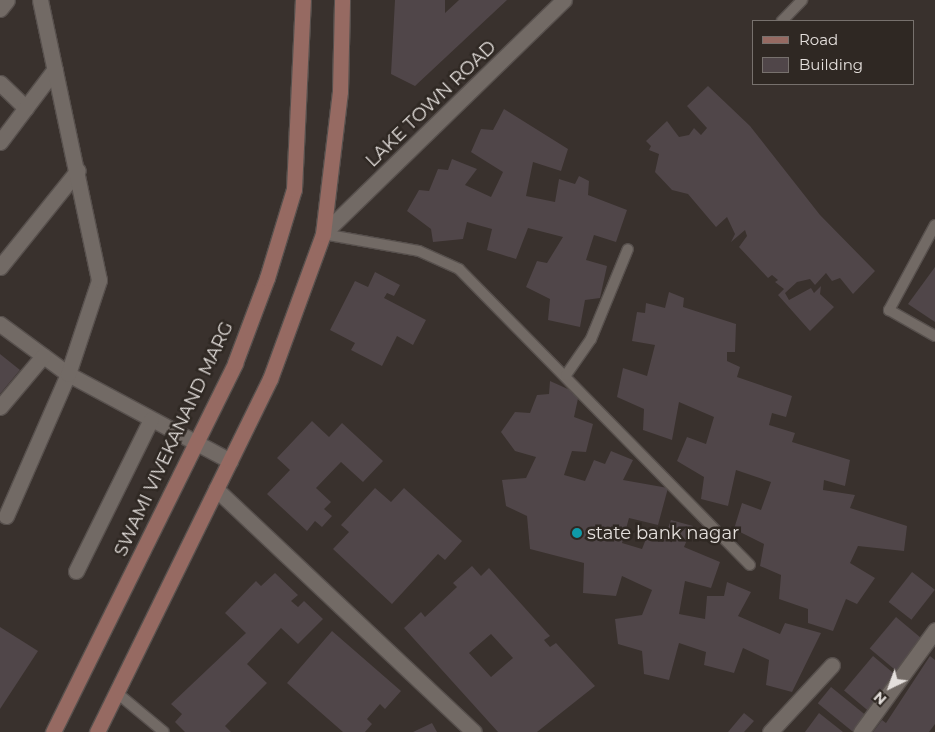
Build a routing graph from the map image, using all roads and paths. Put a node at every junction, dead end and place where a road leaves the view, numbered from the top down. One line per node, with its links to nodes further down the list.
1 (7, 0): 7 (street)
2 (40, 0): 9 (street)
3 (303, 0): 25 (main road, SWAMI VIVEKANAND MARG)
4 (342, 0): 15 (main road)
5 (564, 0): 15 (street, LAKE TOWN ROAD)
6 (802, 0): 8 (lane)
7 (0, 9)
8 (783, 20)
9 (55, 69): 11 (street); 13 (street)
10 (0, 83): 11 (street)
11 (26, 108): 12 (street)
12 (0, 142)
13 (78, 170): 17 (street); 21 (street)
14 (934, 227): 19 (lane)
15 (323, 234): 22 (lane); 26 (main road)
16 (628, 249): 22 (lane)
17 (0, 267)
18 (0, 324): 20 (street)
19 (935, 336)
20 (43, 356): 21 (street); 23 (street)
21 (68, 374): 24 (street); 28 (street)
22 (566, 375): 29 (lane)
23 (0, 407)
24 (151, 419): 25 (street); 30 (street)
25 (195, 443): 26 (street); 34 (main road, SWAMI VIVEKANAND MARG)
26 (230, 461): 27 (main road)
27 (216, 489): 33 (main road); 37 (street)
28 (6, 516)
29 (750, 565)
30 (76, 572)
31 (935, 630): 39 (street)
32 (832, 665): 38 (street)
33 (116, 692): 35 (main road); 36 (lane)
34 (53, 732)
35 (97, 732)
36 (164, 732)
37 (474, 732)
38 (770, 732)
39 (861, 732)

